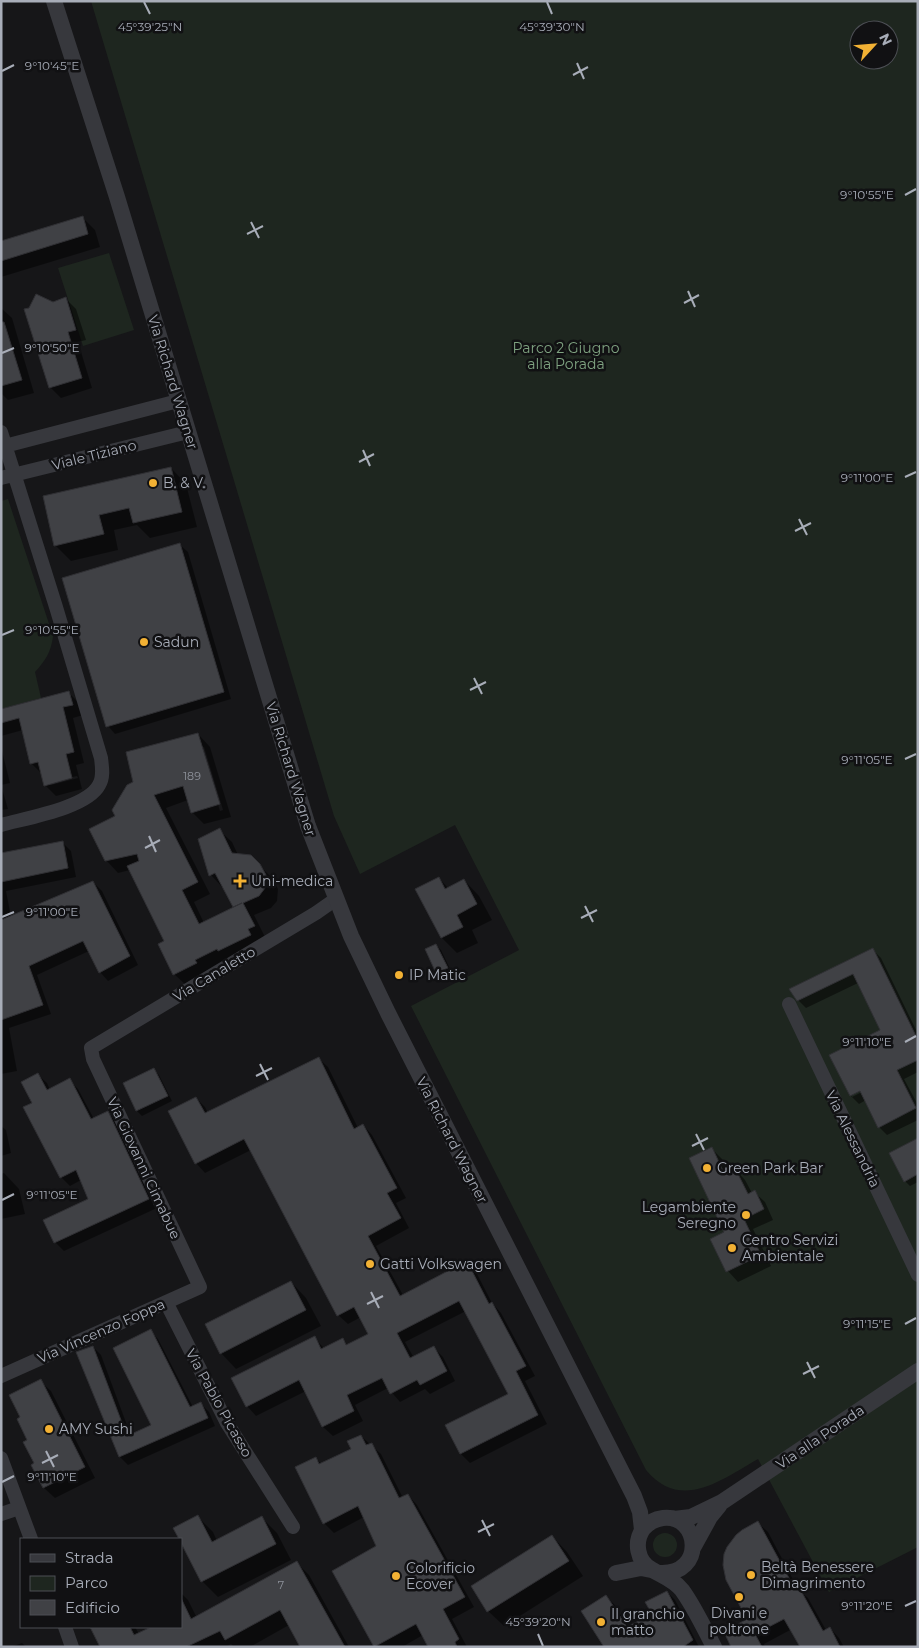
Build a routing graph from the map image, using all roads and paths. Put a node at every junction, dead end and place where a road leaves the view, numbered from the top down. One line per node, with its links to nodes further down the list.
1 (54, 1): 2 (street, Via Richard Wagner)
2 (178, 401): 4 (street, Via Richard Wagner); 5 (street)
3 (1, 432): 5 (street)
4 (188, 432): 6 (street, Viale Tiziano); 8 (street, Via Richard Wagner)
5 (4, 447): 6 (street)
6 (8, 476): 7 (street)
7 (1, 825)
8 (336, 899): 10 (street, Via Canaletto); 17 (street, Via Richard Wagner)
9 (789, 1004): 11 (street, Via Alessandria)
10 (91, 1048): 12 (street, Via Giovanni Cimabue)
11 (918, 1275)
12 (200, 1287): 13 (street, Via Vincenzo Foppa)
13 (166, 1302): 15 (street, Via Vincenzo Foppa); 22 (street, Via Pablo Picasso)
14 (918, 1371): 18 (street, Via alla Porada)
15 (1, 1376)
16 (1, 1458): 19 (street)
17 (634, 1496): 21 (street, Via Richard Wagner); 23 (street, Via Richard Wagner)
18 (722, 1502): 21 (street, Via alla Porada); 26 (street, Via alla Porada)
19 (19, 1508): 20 (street); 24 (street)
20 (1, 1514)
21 (670, 1518): 23 (street); 26 (street)
22 (293, 1527)
23 (642, 1530): 25 (street)
24 (31, 1538)
25 (638, 1548): 27 (street); 27 (street)
26 (692, 1553): 27 (street); 28 (street)
27 (656, 1571): 28 (street)
28 (698, 1617): 31 (street)
29 (64, 1628): 30 (street)
30 (72, 1647)
31 (714, 1647)

